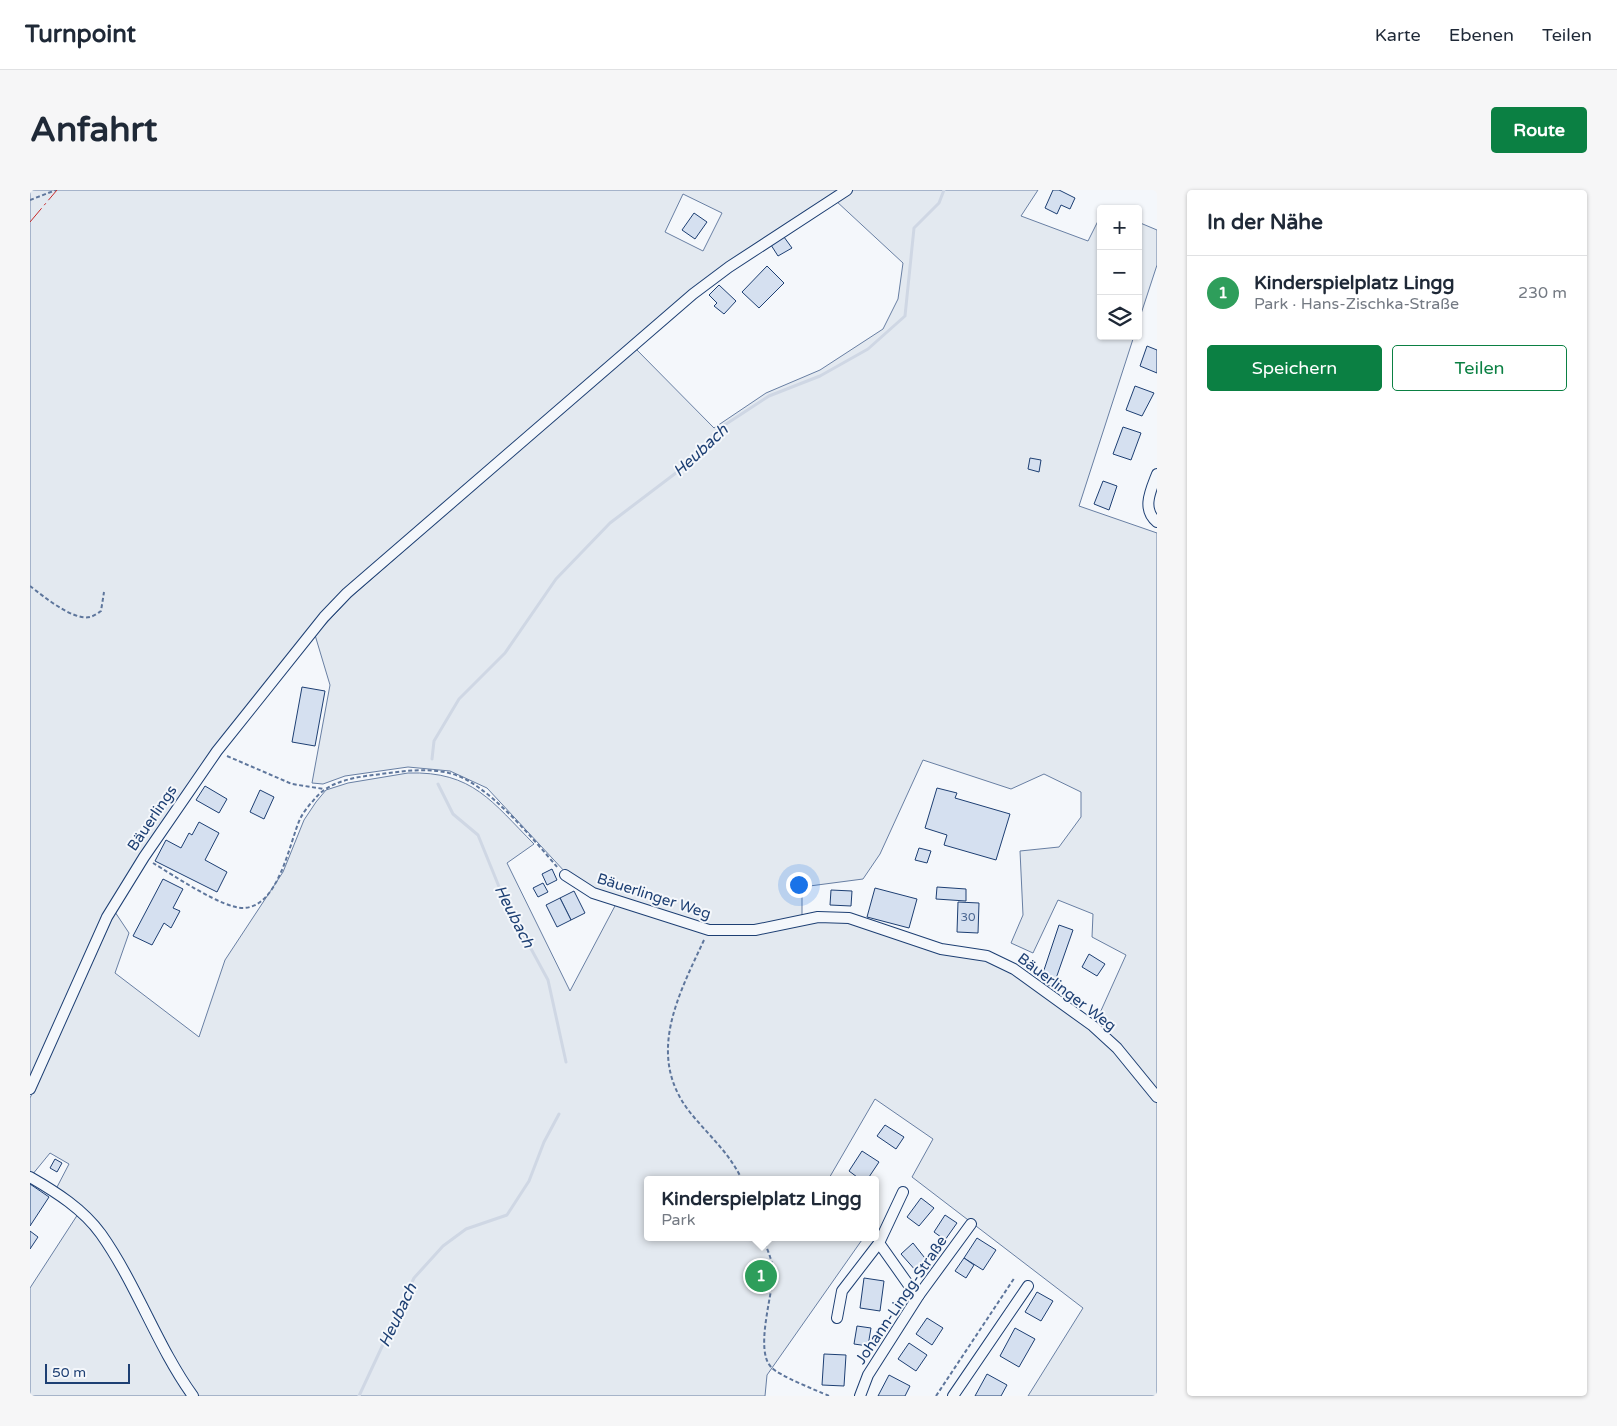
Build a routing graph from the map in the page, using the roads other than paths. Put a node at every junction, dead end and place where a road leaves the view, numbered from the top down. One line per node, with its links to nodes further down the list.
1 (847, 190): 5 (street, Bäuerlings)
2 (1157, 474): 3 (street)
3 (1157, 522)
4 (565, 875): 6 (street, Bäuerlinger Weg)
5 (30, 1089)
6 (1157, 1097)
7 (30, 1177): 14 (street)
8 (903, 1192): 10 (street)
9 (971, 1224): 12 (street, Johann-Lingg-Straße)
10 (879, 1243): 12 (street); 13 (street)
11 (1028, 1286): 16 (street)
12 (919, 1295): 15 (street, Johann-Lingg-Straße)
13 (837, 1318)
14 (193, 1396)
15 (860, 1396)
16 (953, 1396)

